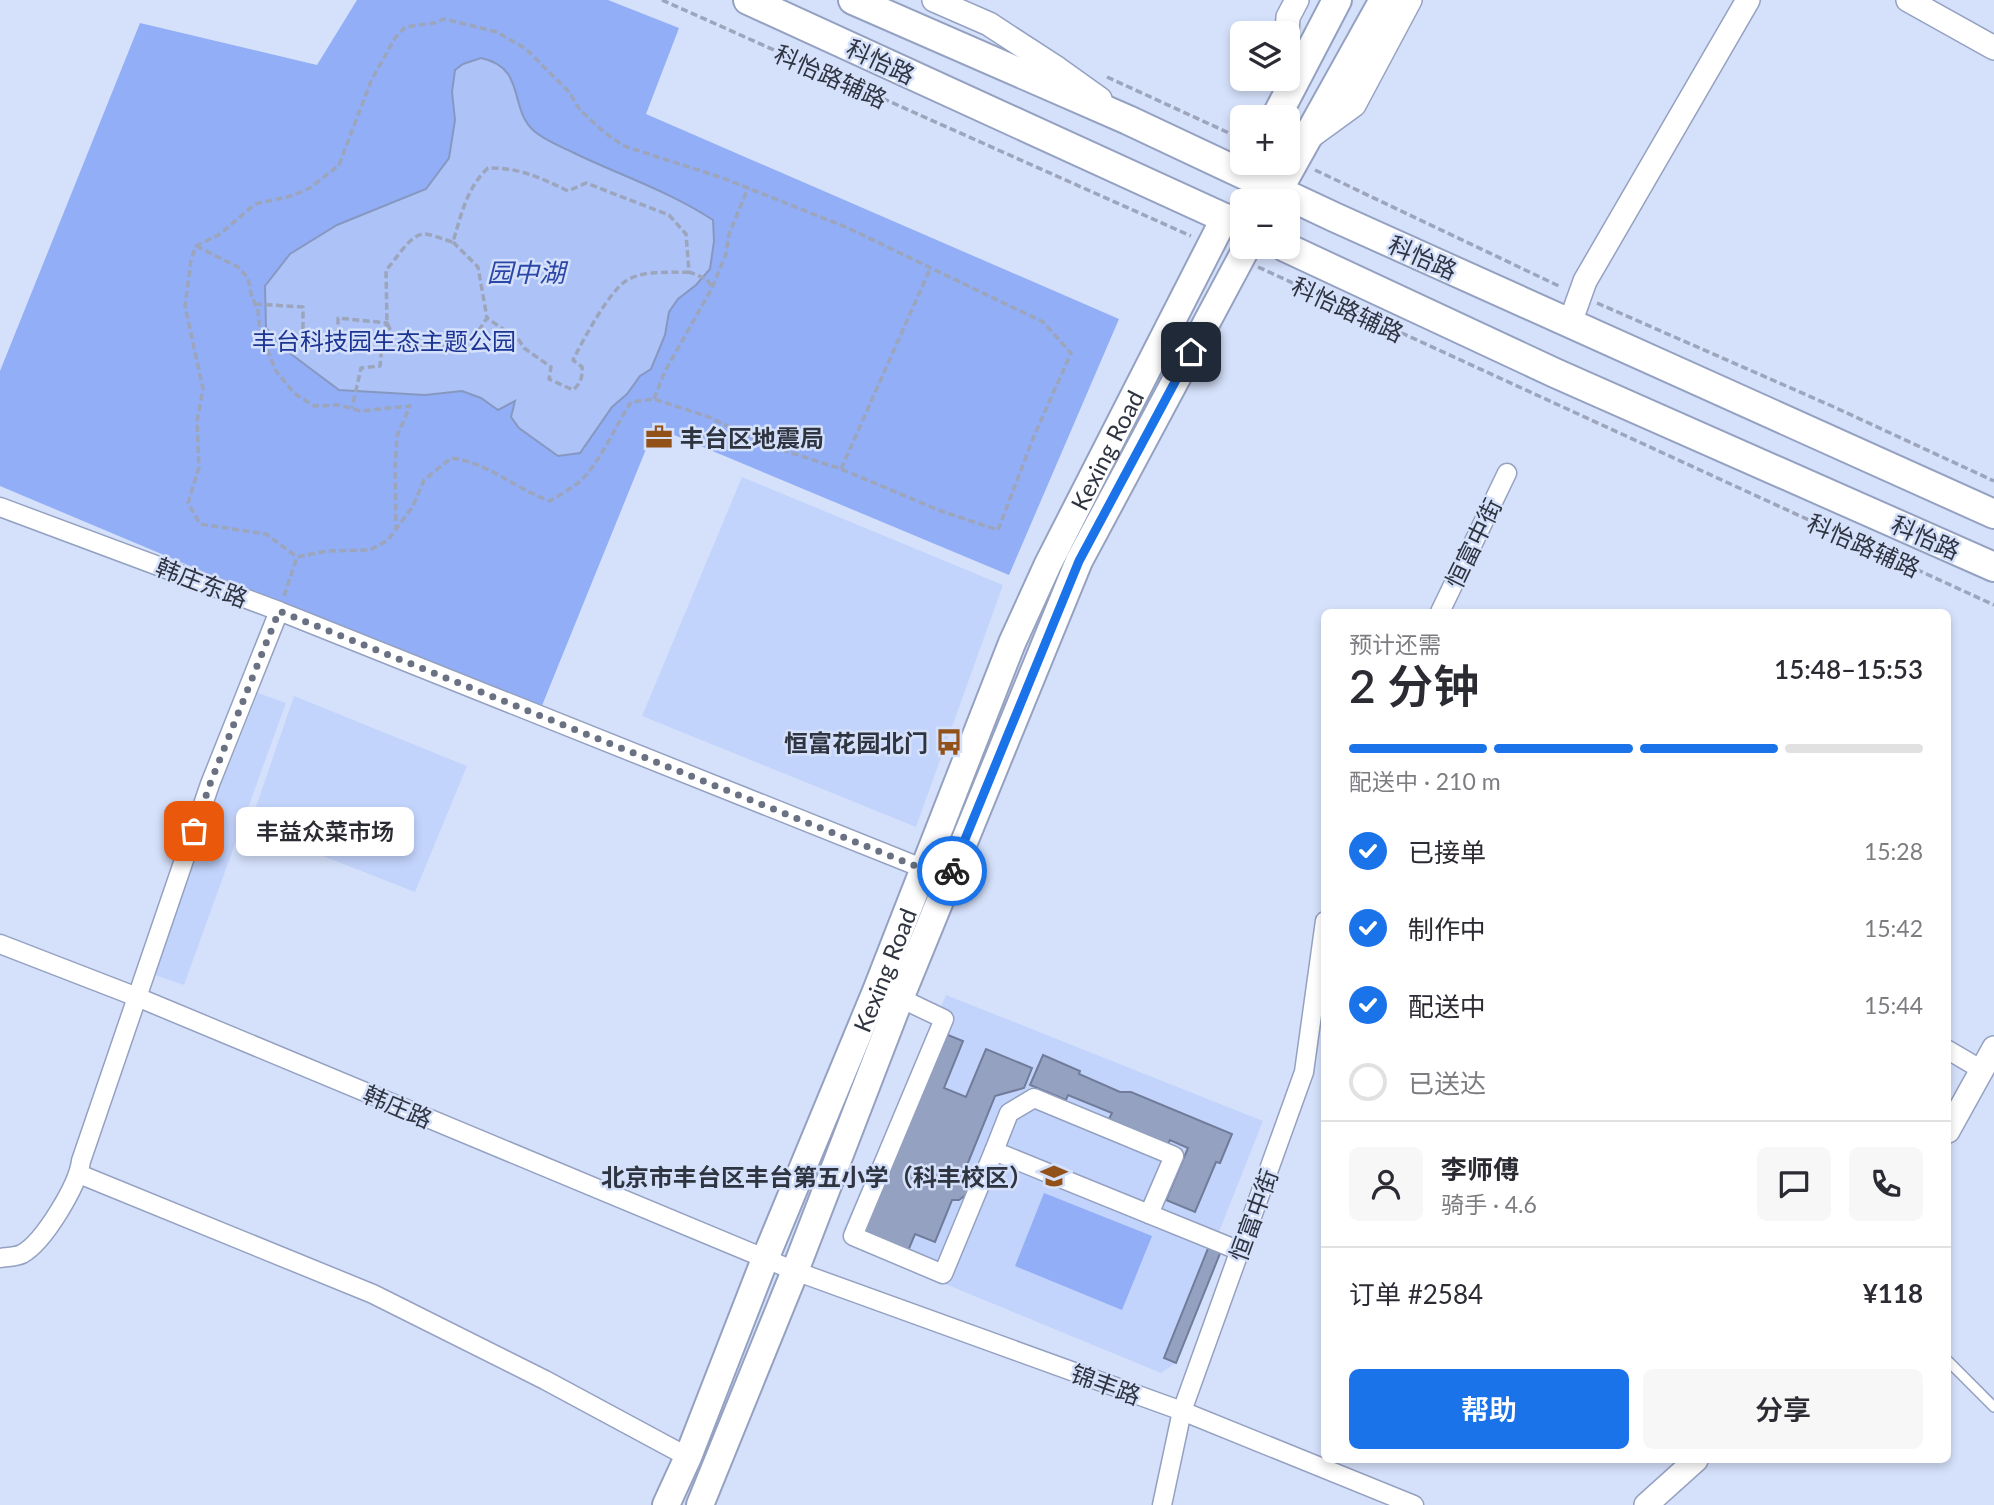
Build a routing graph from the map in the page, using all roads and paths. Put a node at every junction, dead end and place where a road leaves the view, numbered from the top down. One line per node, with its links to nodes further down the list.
1 (662, 0): 28 (path, 科怡路辅路)
2 (748, 0): 25 (main road, 科怡路)
3 (852, 0): 15 (main road, 科怡路)
4 (934, 0): 15 (street)
5 (1297, 0): 11 (street)
6 (1337, 0): 14 (main road)
7 (1384, 0): 17 (main road)
8 (1410, 0): 17 (street)
9 (1748, 0): 36 (street)
10 (1908, 0): 12 (street)
11 (1288, 21)
12 (1994, 48)
13 (1103, 75): 16 (path)
14 (1281, 100)
15 (1128, 120): 19 (main road, 科怡路)
16 (1230, 133)
17 (1310, 137): 18 (main road)
18 (1300, 155)
19 (1230, 161)
20 (1300, 164): 36 (path)
21 (1255, 175): 23 (main road, 科怡路)
22 (748, 188): 29 (path); 33 (path); 35 (path)
23 (1268, 189)
24 (1300, 207): 40 (main road, 科怡路)
25 (1230, 220)
26 (1230, 226): 28 (main road, Kexing Road)
27 (453, 242): 34 (path); 38 (path); 39 (path)
28 (1211, 245): 54 (main road, Kexing Road)
29 (196, 246): 37 (path); 49 (path)
30 (1300, 254): 50 (main road, 科怡路)
31 (1241, 259): 55 (main road, Kexing Road)
32 (1257, 259): 51 (path, 科怡路辅路)
33 (930, 269): 43 (path); 43 (path)
34 (689, 272): 35 (path); 38 (path)
35 (712, 288): 41 (path)
36 (1578, 295): 40 (street); 45 (path)
37 (255, 304): 39 (path); 42 (path)
38 (487, 318): 39 (path)
39 (387, 323): 42 (path)
40 (1570, 323): 47 (main road, 科怡路)
41 (654, 399): 43 (path); 48 (path)
42 (352, 409): 48 (path)
43 (841, 469)
44 (1507, 473): 52 (street, 恒富中街)
45 (1994, 481)
46 (0, 507): 53 (street, 韩庄东路)
47 (1994, 514)
48 (396, 529): 49 (path)
49 (297, 557): 53 (path)
50 (1994, 567)
51 (1994, 604)
52 (1441, 609)
53 (279, 611): 54 (street, 韩庄东路); 58 (street)
54 (923, 869): 55 (street, 韩庄东路); 69 (main road, Kexing Road)
55 (949, 877): 59 (main road, Kexing Road)
56 (0, 944): 58 (street, 韩庄路)
57 (1321, 950): 67 (street, 恒富中街)
58 (137, 997): 65 (street); 69 (street, 韩庄路)
59 (900, 998): 64 (street); 70 (main road, Kexing Road)
60 (1994, 1048): 62 (street)
61 (1951, 1052): 62 (street)
62 (1982, 1070): 63 (street)
63 (1951, 1126)
64 (994, 1151): 66 (street); 66 (street)
65 (79, 1174): 68 (street); 74 (street)
66 (1149, 1214): 67 (street)
67 (1240, 1251): 73 (street, 恒富中街)
68 (0, 1258)
69 (765, 1259): 70 (street, 韩庄路); 74 (main road, Kexing Road)
70 (795, 1271): 73 (street, 锦丰路); 77 (main road, Kexing Road)
71 (1951, 1364): 72 (lane)
72 (1994, 1407)
73 (1182, 1411): 78 (street, 恒富中街); 79 (street, 锦丰路)
74 (688, 1457): 76 (main road, Kexing Road)
75 (1693, 1463): 80 (street)
76 (666, 1505)
77 (700, 1505)
78 (1162, 1505)
79 (1414, 1505)
80 (1646, 1505)

